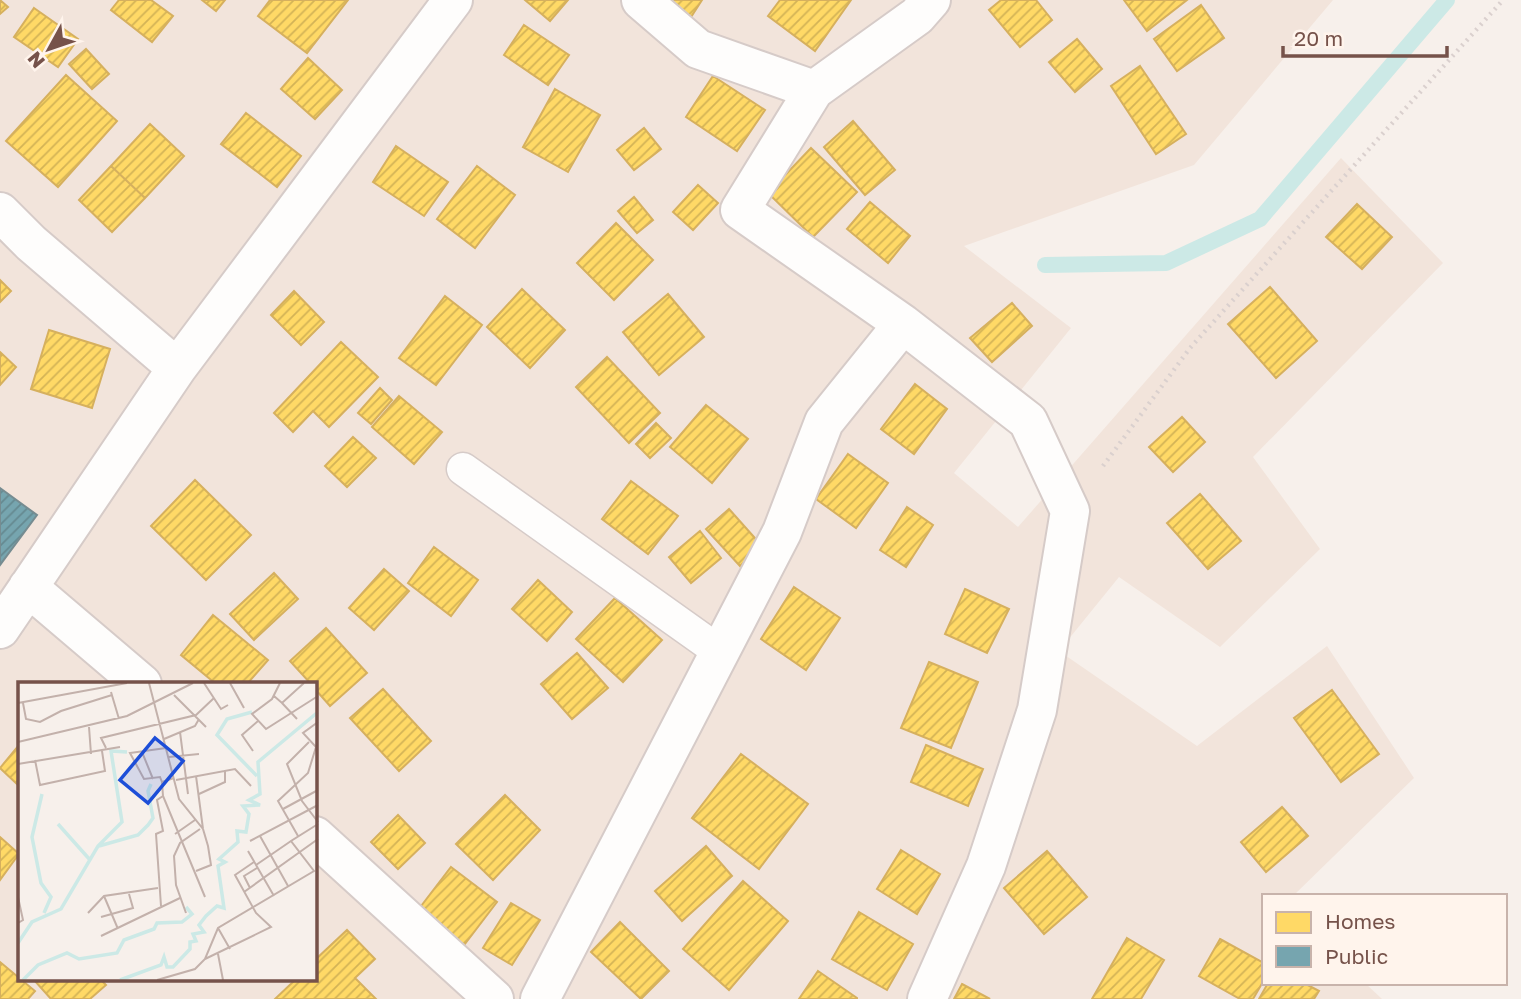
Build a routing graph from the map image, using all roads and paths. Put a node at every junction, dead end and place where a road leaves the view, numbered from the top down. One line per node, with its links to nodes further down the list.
1 (453, 0): 8 (street)
2 (641, 0): 5 (street)
3 (931, 0): 5 (street)
4 (1503, 0): 10 (path)
5 (814, 90): 7 (street)
6 (0, 212): 8 (street)
7 (903, 324): 10 (street); 13 (street)
8 (177, 368): 11 (street)
9 (463, 468): 13 (lane)
10 (1070, 511): 18 (street)
11 (28, 587): 12 (street); 14 (street)
12 (0, 629)
13 (720, 652): 17 (street)
14 (140, 682)
15 (317, 838): 16 (street)
16 (494, 999)
17 (540, 999)
18 (927, 999)

